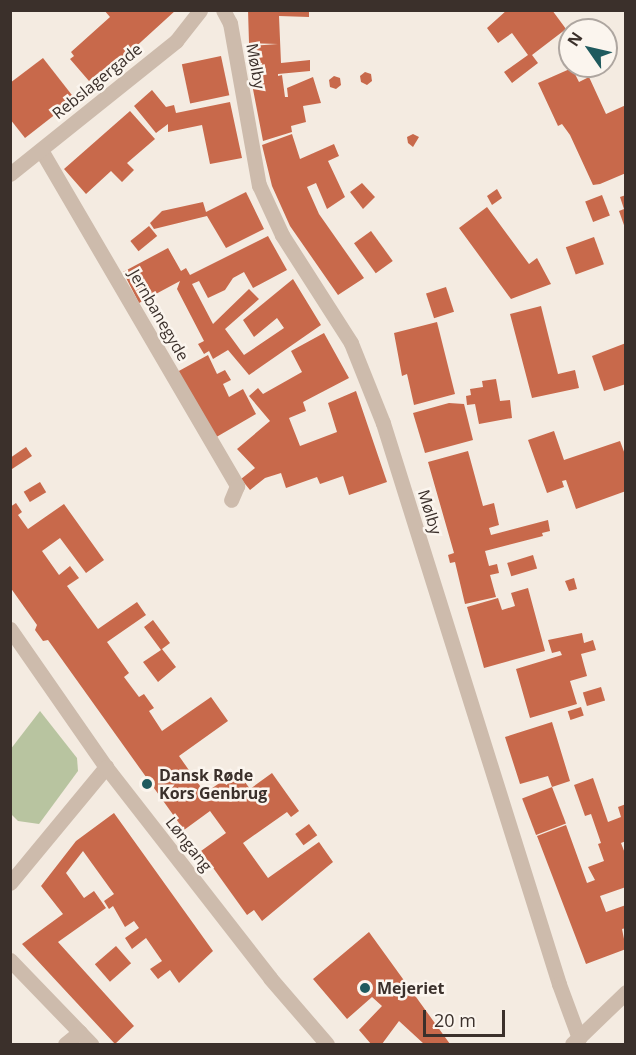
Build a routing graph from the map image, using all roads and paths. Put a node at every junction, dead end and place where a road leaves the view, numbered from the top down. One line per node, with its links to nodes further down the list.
1 (200, 10): 3 (street, Rebslagergade)
2 (223, 10): 12 (street, Mølby)
3 (41, 150): 4 (street, Rebslagergade); 5 (street, Jernbanegyde)
4 (10, 174)
5 (231, 500)
6 (10, 629): 7 (street, Løngang)
7 (106, 767): 8 (street); 15 (street, Løngang)
8 (10, 883)
9 (10, 960): 11 (street)
10 (626, 992): 12 (street)
11 (80, 1032): 13 (street); 14 (street)
12 (576, 1041)
13 (65, 1044)
14 (91, 1044)
15 (327, 1044)

